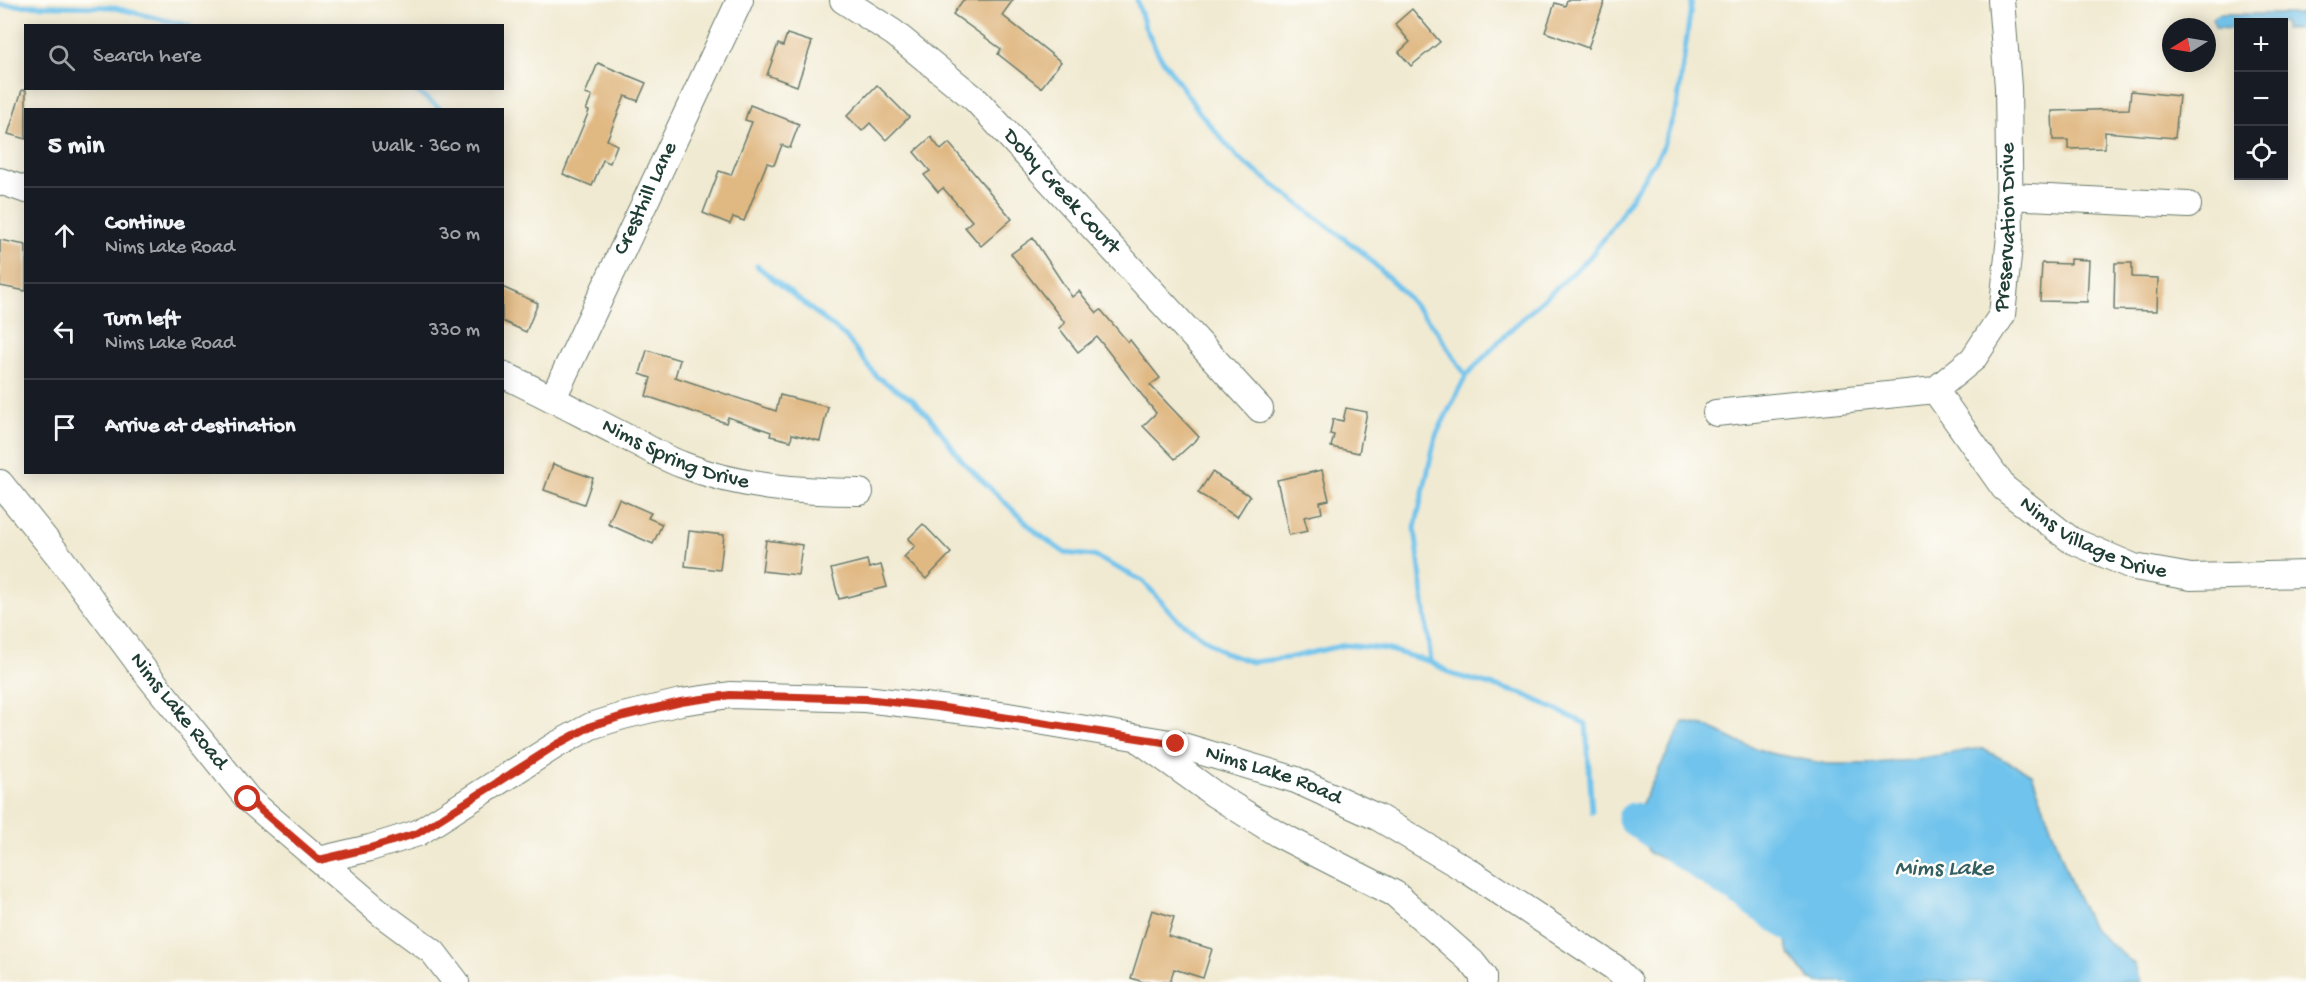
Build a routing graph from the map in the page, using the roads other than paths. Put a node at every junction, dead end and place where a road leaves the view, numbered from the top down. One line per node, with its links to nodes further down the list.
1 (740, 0): 10 (street, Cresthill Lane)
2 (843, 0): 11 (street, Doby Creek Court)
3 (2001, 0): 6 (street, Preservation Drive)
4 (0, 181): 5 (street)
5 (24, 189)
6 (2009, 196): 7 (street); 9 (street, Preservation Drive)
7 (2188, 205)
8 (504, 375): 10 (street, Nims Spring Drive)
9 (1935, 390): 12 (street); 15 (street, Nims Village Drive)
10 (553, 398): 14 (street, Nims Spring Drive)
11 (1260, 409)
12 (1716, 413)
13 (0, 483): 17 (street, Nims Lake Road)
14 (860, 492)
15 (2306, 574)
16 (1137, 738): 17 (street, Nims Lake Road); 18 (street, Nims Lake Road); 20 (street)
17 (319, 860): 19 (street)
18 (1620, 980)
19 (456, 982)
20 (1483, 982)

